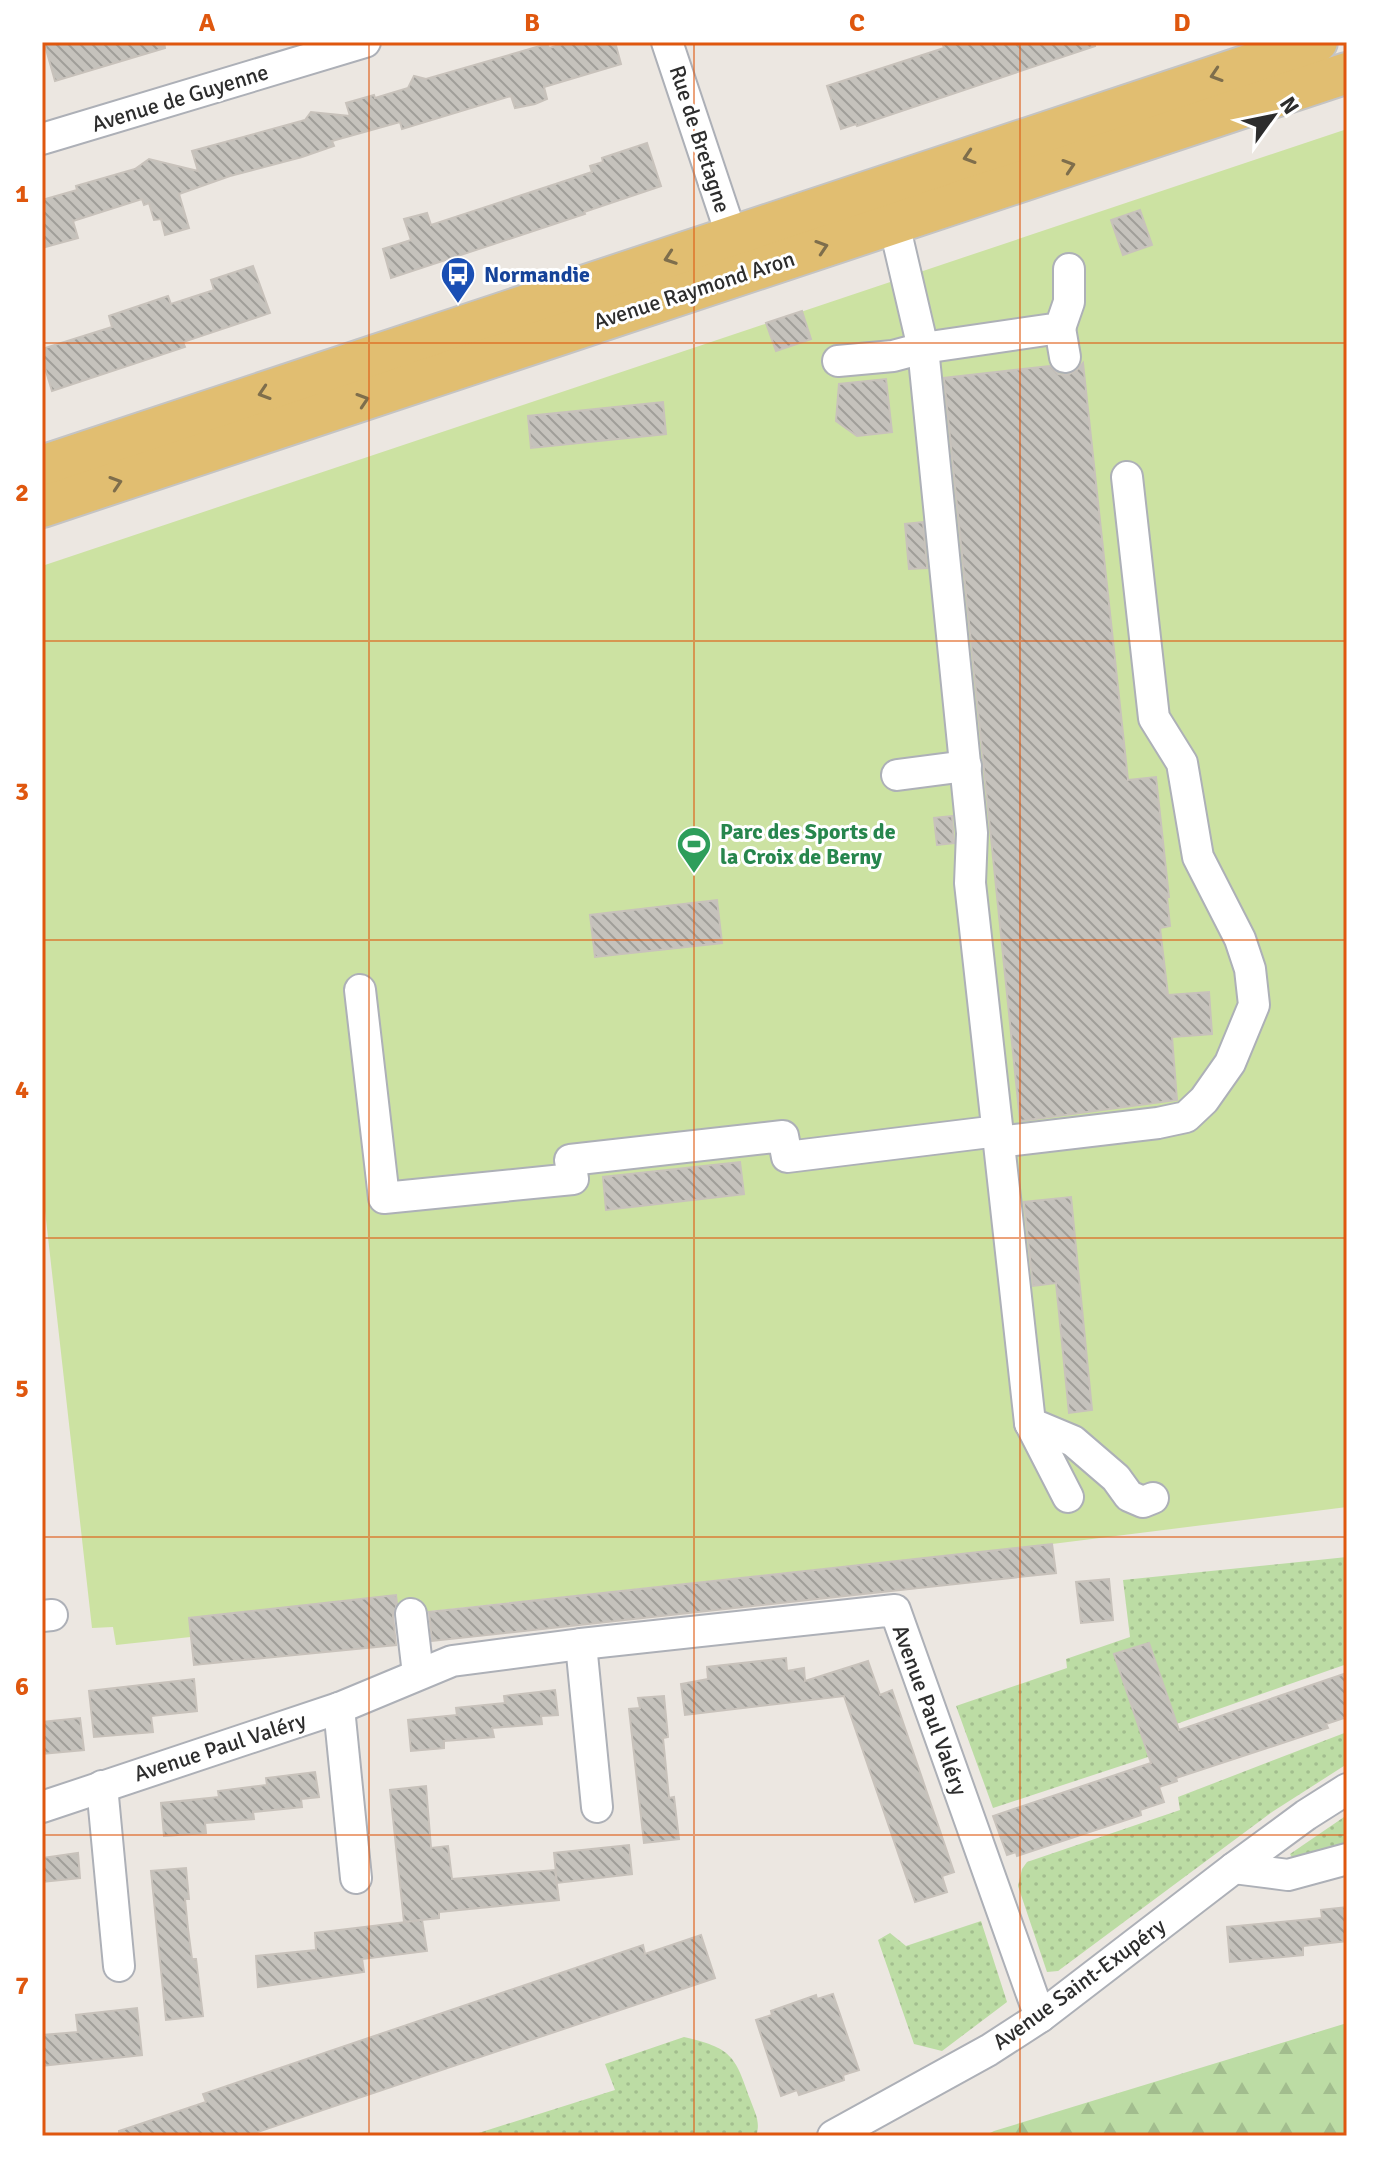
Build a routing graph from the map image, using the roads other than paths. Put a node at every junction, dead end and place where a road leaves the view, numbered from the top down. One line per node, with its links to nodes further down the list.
1 (365, 42): 5 (street, Avenue de Guyenne)
2 (667, 42): 7 (street, Rue de Bretagne)
3 (1317, 42): 7 (main road, Avenue Raymond Aron, one-way to 7)
4 (1347, 73): 6 (main road, Avenue Raymond Aron, one-way to 4)
5 (42, 139)
6 (894, 224): 9 (street); 13 (main road, Avenue Raymond Aron, one-way to 6)
7 (732, 237): 11 (main road, Avenue Raymond Aron, one-way to 11)
8 (1069, 269): 9 (street)
9 (923, 348): 10 (street); 14 (street)
10 (838, 361)
11 (42, 466)
12 (1127, 477): 17 (street)
13 (42, 507)
14 (966, 766): 15 (street); 17 (street)
15 (897, 775)
16 (360, 990): 17 (street)
17 (998, 1136): 18 (street)
18 (1030, 1423): 19 (street); 20 (street)
19 (1068, 1497)
20 (1153, 1498)
21 (411, 1614): 23 (street)
22 (581, 1644): 23 (street, Avenue Paul Valéry); 28 (street); 33 (street, Avenue Paul Valéry)
23 (418, 1674): 24 (street, Avenue Paul Valéry)
24 (339, 1708): 25 (street, Avenue Paul Valéry); 31 (street, Avenue Paul Valéry)
25 (102, 1786): 27 (street, Avenue Paul Valéry); 32 (street)
26 (1347, 1789): 30 (street, Avenue Saint-Exupéry)
27 (42, 1807)
28 (597, 1807)
29 (1347, 1859): 30 (street)
30 (1234, 1868): 33 (street, Avenue Saint-Exupéry)
31 (356, 1878)
32 (119, 1966)
33 (1040, 2017): 34 (street, Avenue Saint-Exupéry)
34 (833, 2136)

